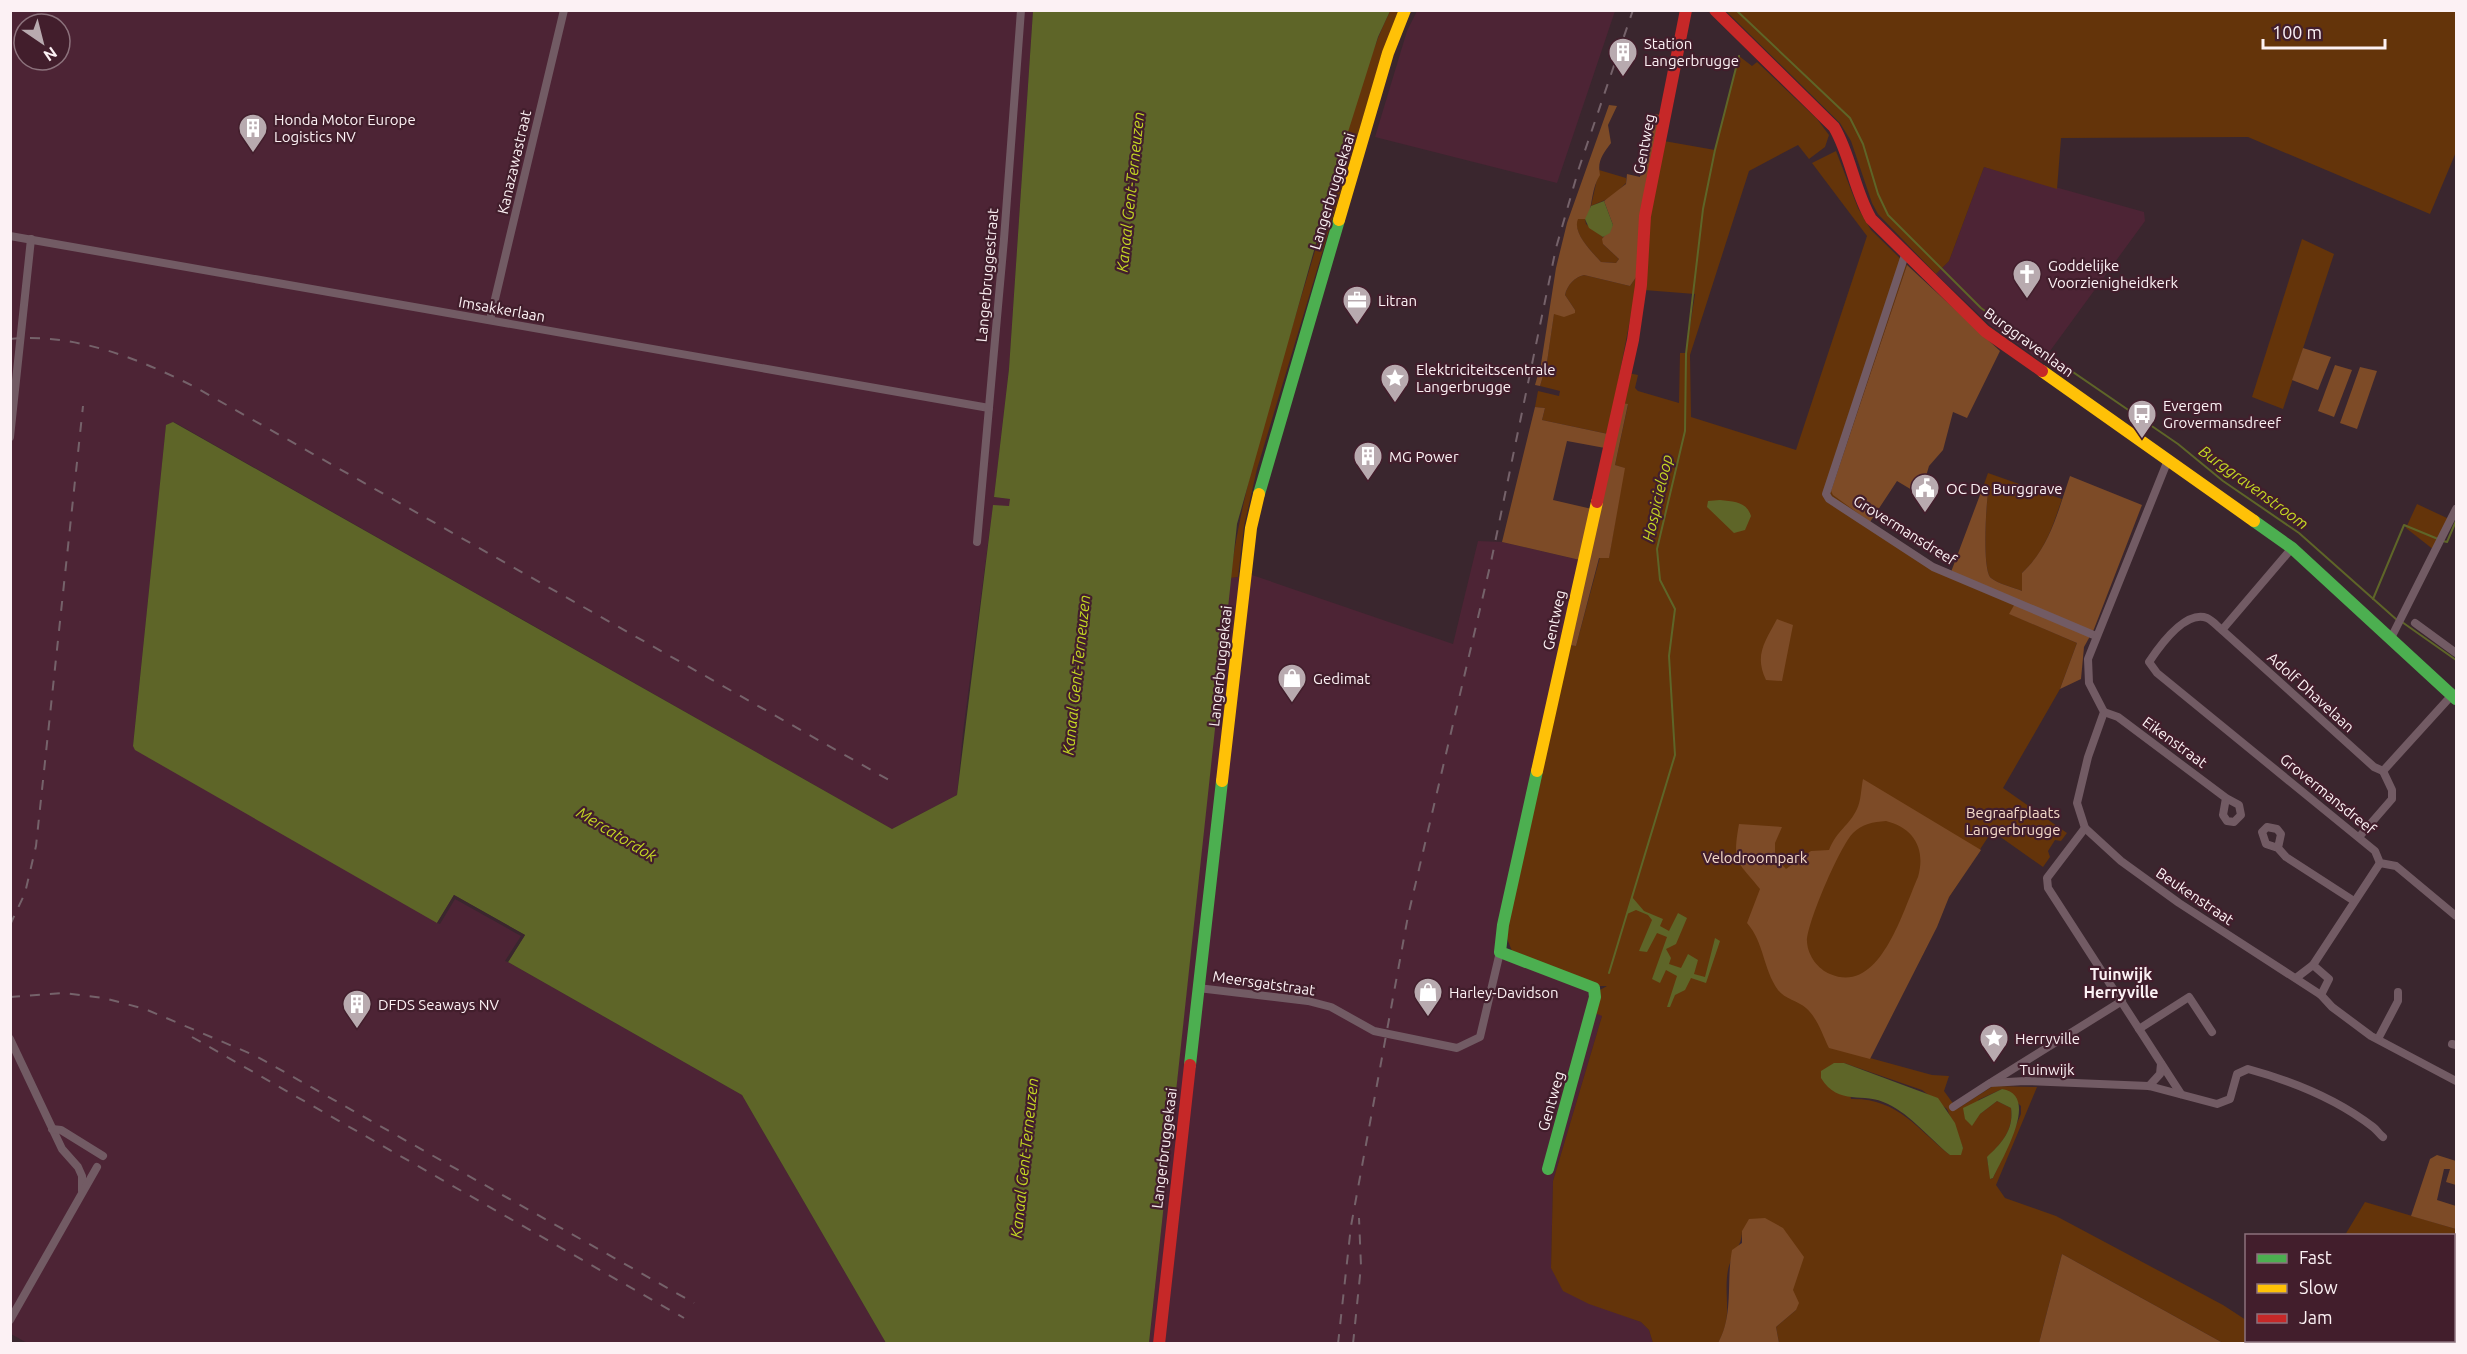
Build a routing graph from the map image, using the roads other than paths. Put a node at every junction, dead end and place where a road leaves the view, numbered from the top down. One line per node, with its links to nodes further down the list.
1 (564, 10): 9 (street, Kanazawastraat)
2 (1021, 10): 10 (street, Langerbruggestraat)
3 (1405, 10): 35 (main road, Langerbruggekaai)
4 (1686, 10): 32 (main road, Gentweg)
5 (1715, 10): 8 (main road, Burggravenlaan)
6 (10, 236): 7 (street, Imsakkerlaan)
7 (31, 239): 9 (street, Imsakkerlaan); 11 (street)
8 (1905, 255): 12 (main road, Burggravenlaan); 18 (street, Grovermansdreef)
9 (490, 320): 10 (street, Imsakkerlaan)
10 (989, 408): 14 (street, Langerbruggestraat)
11 (10, 437)
12 (2168, 460): 15 (main road, Burggravenlaan); 18 (street)
13 (2456, 509): 19 (street)
14 (977, 542)
15 (2292, 548): 17 (street); 19 (main road, Burggravenlaan)
16 (2415, 623): 21 (street)
17 (2222, 630): 20 (street, Adolf Dhavelaan); 24 (street, Adolf Dhavelaan)
18 (2096, 636): 23 (street)
19 (2391, 638): 22 (main road, Burggravenlaan)
20 (2168, 640): 27 (street, Grovermansdreef)
21 (2457, 653)
22 (2454, 697): 24 (street)
23 (2104, 712): 25 (street, Eikenstraat); 26 (street)
24 (2383, 771): 27 (street)
25 (2226, 798)
26 (2085, 828): 34 (street, Beukenstraat); 38 (street)
27 (2359, 837): 29 (street, Grovermansdreef)
28 (2278, 848): 30 (street)
29 (2380, 863): 30 (street); 31 (street, Grovermansdreef)
30 (2354, 901): 33 (street)
31 (2457, 916)
32 (1500, 952): 35 (street, Meersgatstraat); 53 (main road, Gentweg)
33 (2313, 965): 34 (street); 37 (street)
34 (2296, 978): 37 (street, Beukenstraat)
35 (1198, 988): 56 (main road, Langerbruggekaai)
36 (2398, 992): 42 (street)
37 (2321, 995): 42 (street, Beukenstraat)
38 (2121, 1001): 39 (street); 45 (street)
39 (2139, 1029): 40 (street); 43 (street)
40 (2212, 1032)
41 (10, 1039): 49 (street)
42 (2378, 1039): 44 (street, Beukenstraat)
43 (2161, 1064): 46 (street); 47 (street)
44 (2457, 1081)
45 (1990, 1083): 46 (street, Tuinwijk); 48 (street)
46 (2149, 1086): 47 (street, Tuinwijk)
47 (2181, 1094): 50 (street, Tuinwijk)
48 (1953, 1107)
49 (52, 1129): 51 (street); 54 (street)
50 (2383, 1137)
51 (103, 1156)
52 (97, 1167): 54 (street)
53 (1548, 1169)
54 (82, 1193): 55 (street)
55 (10, 1320)
56 (1159, 1344)

